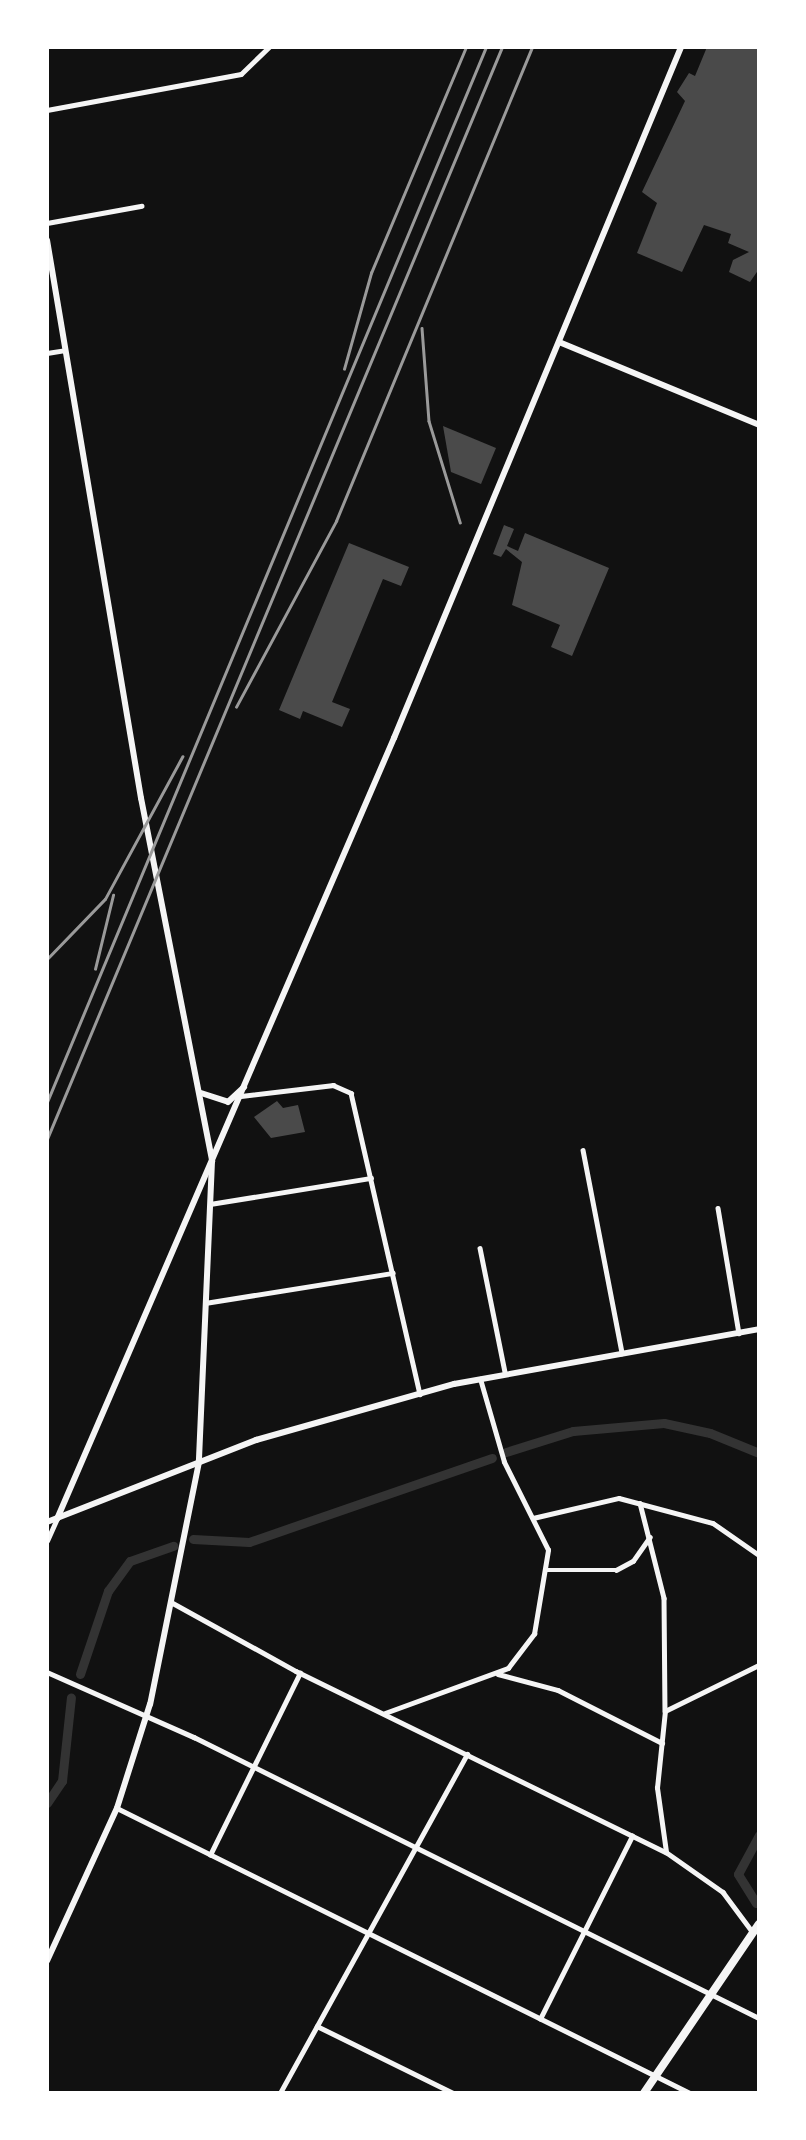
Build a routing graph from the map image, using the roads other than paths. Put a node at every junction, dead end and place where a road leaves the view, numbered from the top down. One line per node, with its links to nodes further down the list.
1 (269, 47): 3 (street)
2 (681, 47): 8 (street)
3 (47, 110)
4 (141, 206): 5 (street)
5 (47, 223)
6 (47, 240): 7 (street)
7 (48, 251): 9 (street)
8 (559, 342): 11 (street); 12 (street)
9 (66, 350): 10 (street); 13 (street)
10 (47, 353)
11 (759, 425)
12 (245, 1086): 13 (street); 14 (street)
13 (201, 1093): 16 (street)
14 (241, 1096): 16 (street); 17 (street)
15 (583, 1150): 25 (street)
16 (212, 1161): 18 (street); 31 (street)
17 (371, 1178): 18 (street); 21 (street)
18 (209, 1204): 22 (street)
19 (718, 1208): 24 (street)
20 (480, 1248): 26 (street)
21 (393, 1273): 22 (street); 28 (street)
22 (205, 1303): 29 (street)
23 (759, 1329): 24 (street)
24 (739, 1333): 25 (street)
25 (622, 1353): 26 (street)
26 (505, 1372): 27 (street)
27 (479, 1377): 28 (street); 32 (street)
28 (420, 1394): 29 (street)
29 (199, 1462): 31 (street); 38 (street)
30 (640, 1502): 32 (street); 34 (street); 36 (street)
31 (57, 1518): 33 (street); 35 (street)
32 (533, 1518): 37 (street)
33 (47, 1522)
34 (650, 1536): 37 (street); 43 (street)
35 (47, 1541)
36 (759, 1555)
37 (547, 1570): 42 (street)
38 (171, 1602): 41 (street); 45 (street)
39 (759, 1665): 43 (street)
40 (47, 1672): 45 (street)
41 (300, 1673): 44 (street); 48 (street)
42 (497, 1674): 44 (street); 46 (street)
43 (665, 1711): 46 (street)
44 (384, 1714): 47 (street)
45 (146, 1715): 48 (street); 49 (street)
46 (662, 1742): 52 (street)
47 (467, 1754): 50 (street); 51 (street)
48 (254, 1770): 51 (street); 53 (street)
49 (117, 1808): 53 (street); 58 (street)
50 (632, 1836): 52 (street); 55 (street)
51 (415, 1848): 55 (street); 56 (street)
52 (666, 1852): 57 (street)
53 (210, 1855): 56 (street)
54 (759, 1924): 57 (main road)
55 (584, 1932): 59 (street); 61 (street)
56 (368, 1933): 61 (street); 62 (street)
57 (753, 1933): 59 (main road)
58 (47, 1961)
59 (711, 1994): 60 (street); 63 (main road)
60 (759, 2018)
61 (540, 2019): 63 (street)
62 (317, 2026): 64 (street); 65 (street)
63 (656, 2076): 66 (main road); 67 (street)
64 (280, 2093)
65 (453, 2093)
66 (644, 2093)
67 (690, 2093)

